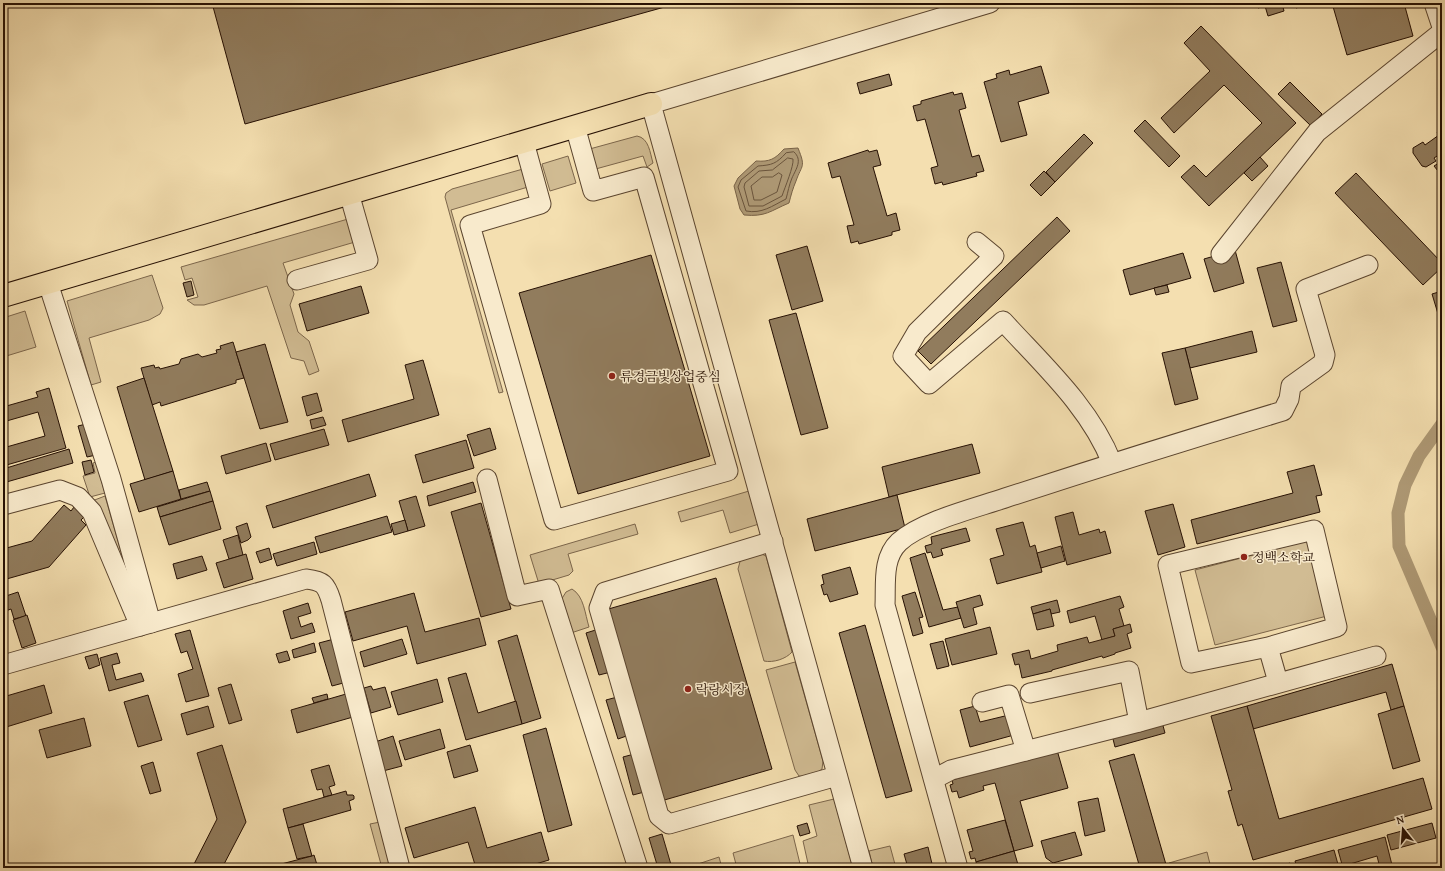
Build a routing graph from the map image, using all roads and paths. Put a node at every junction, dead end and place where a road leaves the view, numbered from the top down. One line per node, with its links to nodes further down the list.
1 (990, 3): 5 (street)
2 (1434, 3): 3 (street)
3 (1442, 27)
4 (1442, 32): 12 (street)
5 (650, 104): 6 (main road); 8 (street)
6 (575, 126): 7 (main road); 9 (street)
7 (524, 142): 9 (street); 10 (main road)
8 (669, 169): 9 (street); 20 (street)
9 (644, 177)
10 (349, 193): 14 (street); 15 (main road)
11 (977, 242): 17 (street)
12 (1221, 254)
13 (1368, 265): 17 (street)
14 (297, 280)
15 (48, 283): 16 (main road); 21 (street)
16 (3, 296)
17 (1112, 463): 31 (street)
18 (487, 479): 33 (street)
19 (3, 505): 21 (street)
20 (773, 541): 30 (street); 30 (street)
21 (145, 624): 24 (street); 32 (street)
22 (1268, 646): 22 (street); 25 (street)
23 (1376, 656): 25 (street)
24 (3, 665)
25 (1278, 682): 28 (street)
26 (1030, 693): 28 (street)
27 (982, 702): 29 (street)
28 (1139, 722): 29 (street)
29 (1026, 751): 31 (street)
30 (837, 776): 34 (street)
31 (934, 779): 35 (street)
32 (400, 868)
33 (638, 868)
34 (863, 868)
35 (958, 868)

